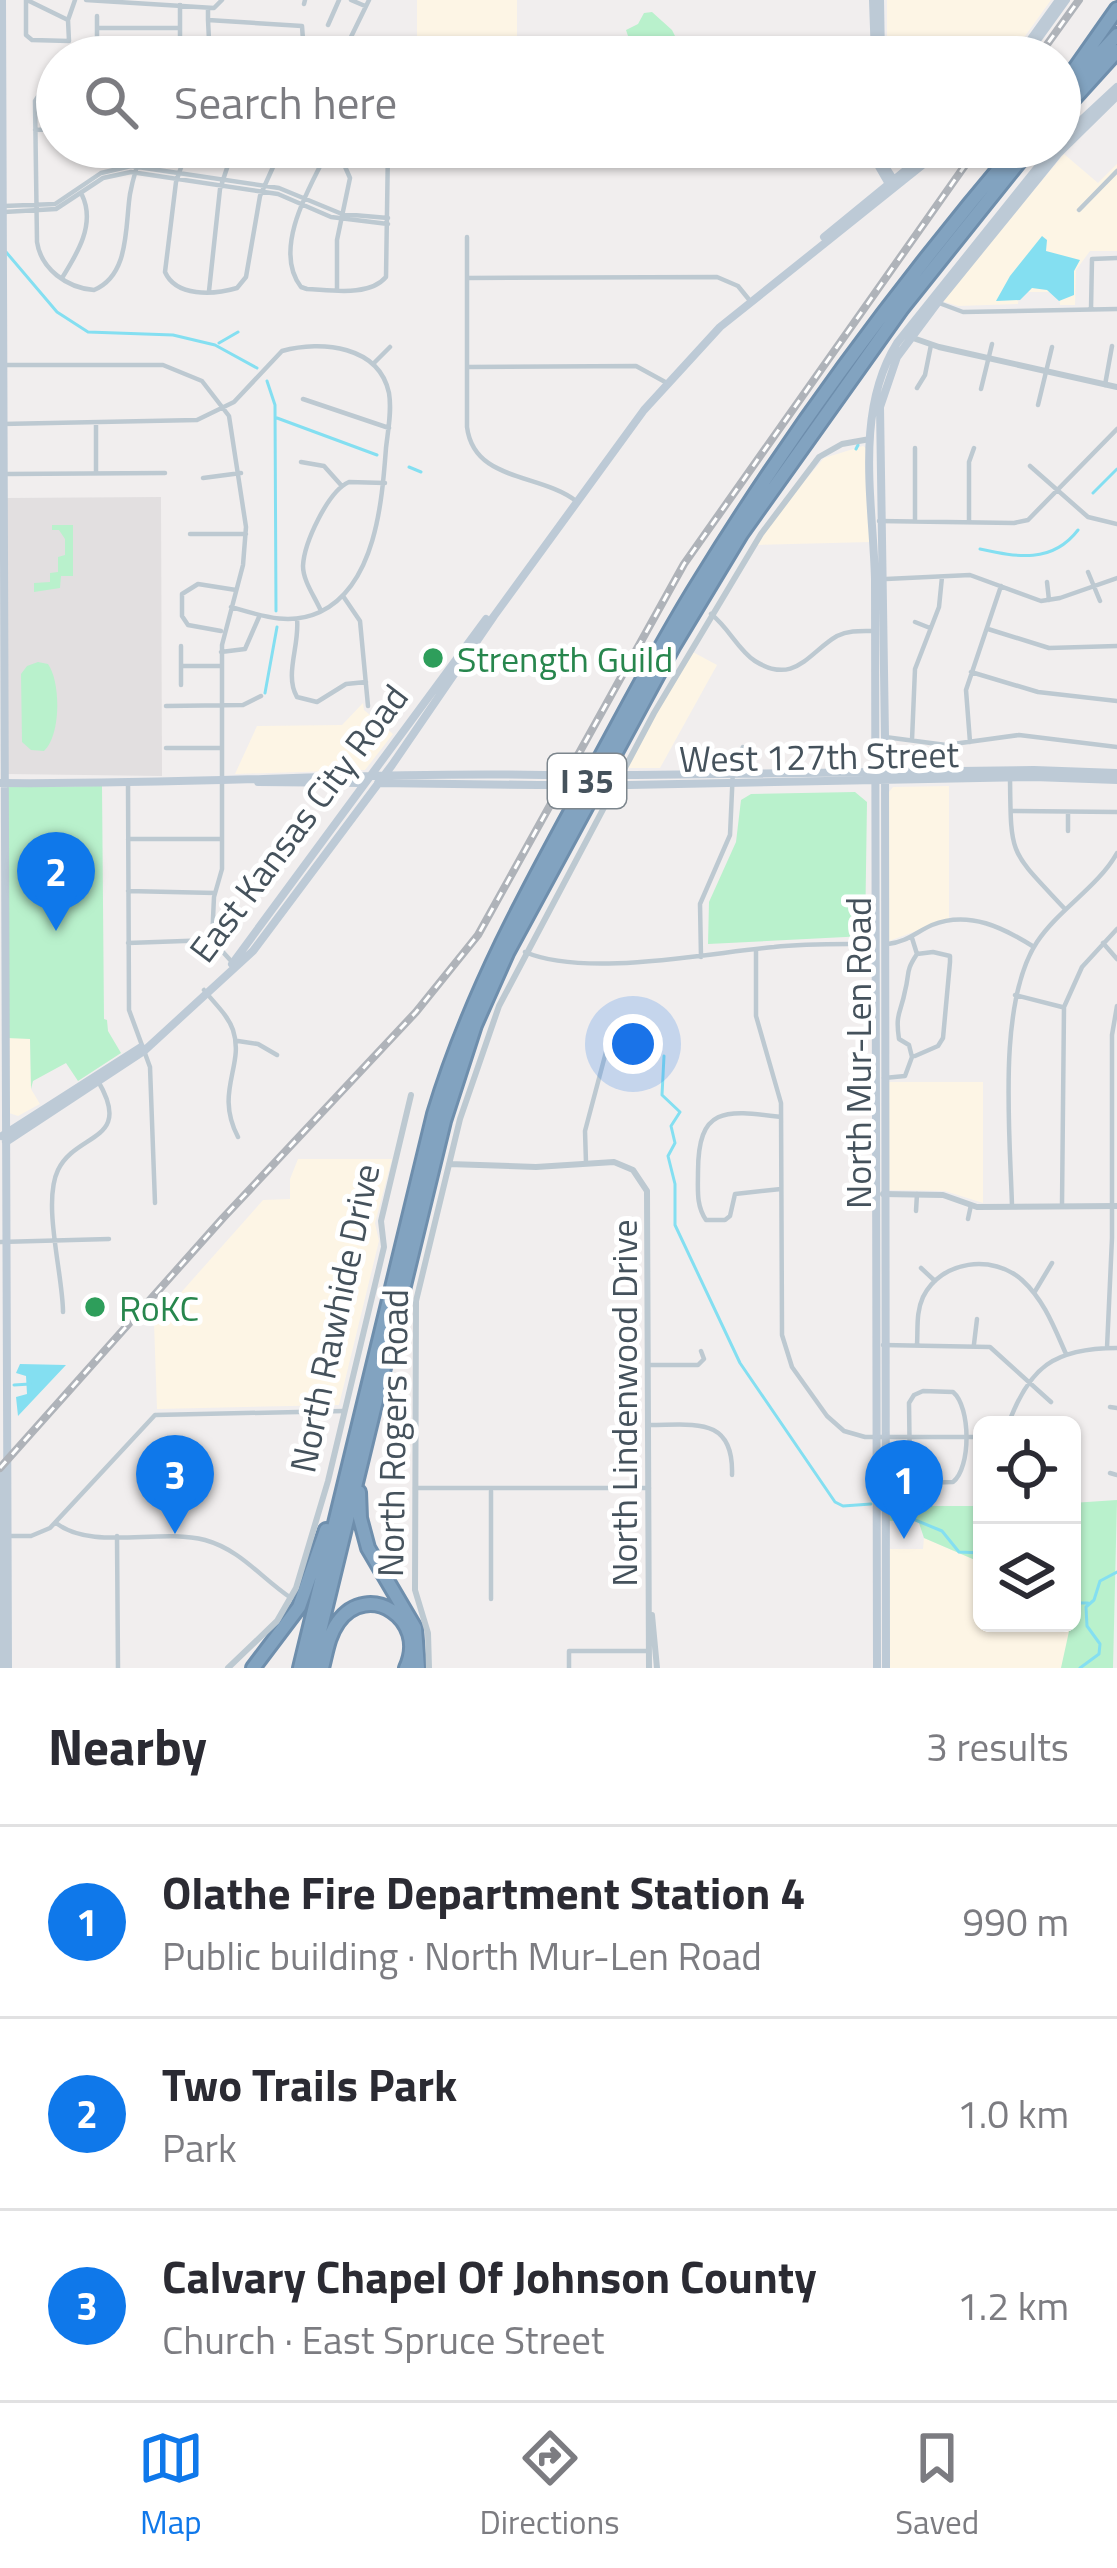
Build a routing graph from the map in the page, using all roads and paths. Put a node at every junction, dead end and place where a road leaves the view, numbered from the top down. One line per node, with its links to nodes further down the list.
1 (2, 0): 61 (main road)
2 (27, 0): 15 (street); 29 (street)
3 (75, 0): 15 (street)
4 (86, 0): 11 (street)
5 (339, 0): 17 (street)
6 (351, 0): 10 (street)
7 (877, 0): 27 (main road)
8 (1063, 0): 28 (main road)
9 (220, 3): 12 (street)
10 (367, 3): 26 (street)
11 (180, 5): 12 (street); 19 (street)
12 (208, 8): 16 (street)
13 (1117, 10): 31 (highway)
14 (97, 16): 18 (street)
15 (68, 20): 21 (street)
16 (208, 20): 24 (street); 25 (street)
17 (328, 25)
18 (97, 28): 19 (street); 22 (street)
19 (180, 28): 23 (street)
20 (1117, 35): 32 (highway)
21 (69, 36)
22 (97, 36)
23 (180, 36)
24 (208, 36)
25 (303, 36)
26 (351, 36)
27 (878, 36)
28 (1036, 36)
29 (36, 40)
30 (1117, 56): 34 (highway)
31 (1081, 62)
32 (1081, 71)
33 (1117, 87): 37 (main road)
34 (1081, 94)
35 (1117, 96): 39 (main road)
36 (36, 106): 38 (street)
37 (1081, 121)
38 (34, 130): 62 (street)
39 (1081, 131)
40 (181, 168): 55 (street)
41 (226, 168): 56 (street)
42 (272, 168): 58 (street)
43 (319, 168): 60 (street)
44 (346, 168): 64 (street)
45 (388, 168): 65 (street)
46 (881, 168): 57 (main road)
47 (911, 168): 57 (main road)
48 (915, 168): 57 (main road)
49 (1000, 168): 268 (highway, I 35)
50 (1014, 168): 268 (highway, I 35)
51 (1038, 168): 75 (main road)
52 (1046, 168): 75 (main road)
53 (136, 170): 55 (street); 59 (street); 70 (street)
54 (1117, 171): 63 (street)
55 (178, 176): 56 (street); 73 (street)
56 (221, 182): 58 (street); 73 (street)
57 (893, 184): 76 (main road, East Kansas City Road)
58 (263, 188): 60 (street); 73 (street)
59 (80, 192): 62 (street); 70 (street)
60 (301, 201): 64 (street); 72 (street)
61 (0, 209): 62 (street); 66 (main road)
62 (38, 209): 70 (street)
63 (1079, 210)
64 (341, 217): 65 (street); 72 (street)
65 (388, 221): 72 (street)
66 (1, 236): 68 (main road)
67 (467, 237): 71 (street)
68 (1, 249): 74 (main road)
69 (1117, 258): 77 (street)
70 (62, 278)
71 (467, 278): 76 (street); 88 (street)
72 (337, 289)
73 (208, 290)
74 (0, 297): 87 (main road)
75 (936, 298): 77 (street); 79 (main road, North Mur-Len Road)
76 (750, 300): 90 (main road, East Kansas City Road)
77 (1091, 309): 78 (street)
78 (1117, 309)
79 (908, 335): 81 (street); 102 (main road, North Mur-Len Road)
80 (992, 344): 85 (street)
81 (932, 345): 85 (street); 93 (street)
82 (1052, 346): 89 (street)
83 (1112, 346): 91 (street)
84 (390, 347): 86 (street)
85 (988, 359): 89 (street); 94 (street)
86 (373, 364): 97 (street); 100 (street)
87 (1, 365): 97 (street); 99 (main road)
88 (467, 367): 90 (street); 115 (street)
89 (1046, 372): 91 (street); 96 (street)
90 (666, 382): 115 (main road, East Kansas City Road)
91 (1106, 385): 92 (street)
92 (1117, 387)
93 (917, 388)
94 (981, 389)
95 (303, 399): 100 (street)
96 (1038, 405)
97 (225, 409): 98 (street); 108 (street)
98 (96, 423): 99 (street); 110 (street)
99 (1, 424): 109 (main road)
100 (389, 428): 112 (street)
101 (1117, 429): 114 (street)
102 (874, 439): 116 (main road, North Mur-Len Road); 139 (street, North Rogers Road)
103 (915, 448): 117 (street)
104 (974, 448): 119 (street)
105 (301, 462): 113 (street)
106 (1030, 466): 114 (street)
107 (165, 473): 110 (street)
108 (241, 473): 111 (street); 123 (street)
109 (1, 474): 110 (street); 147 (main road)
110 (96, 474)
111 (203, 478)
112 (385, 483): 113 (street); 134 (street)
113 (341, 485): 121 (street)
114 (1058, 491): 119 (street); 120 (street)
115 (575, 500): 170 (main road, East Kansas City Road); 173 (main road, East Kansas City Road)
116 (878, 521): 117 (street); 129 (main road, North Mur-Len Road)
117 (915, 521): 119 (street)
118 (307, 523): 121 (street)
119 (969, 523)
120 (1117, 524)
121 (316, 527): 138 (street)
122 (190, 534): 123 (street)
123 (246, 534): 133 (street)
124 (915, 568): 127 (street)
125 (1088, 572): 132 (street)
126 (942, 575): 127 (street); 131 (street); 143 (street)
127 (915, 578): 129 (street)
128 (1117, 578): 132 (street)
129 (879, 579): 145 (main road, North Mur-Len Road)
130 (1047, 582): 135 (street)
131 (1001, 586): 135 (street); 144 (street)
132 (1094, 586): 135 (street); 136 (street)
133 (236, 590): 137 (street); 146 (street)
134 (343, 596): 138 (street); 154 (street)
135 (1049, 600)
136 (1100, 601)
137 (231, 608): 140 (street); 146 (street)
138 (321, 611): 141 (street)
139 (710, 614): 145 (street); 204 (street, North Rogers Road)
140 (259, 616): 141 (street); 150 (street)
141 (297, 619): 154 (street)
142 (915, 622): 143 (street)
143 (930, 628): 163 (street)
144 (986, 629): 149 (street); 153 (street)
145 (879, 631): 162 (main road, North Mur-Len Road); 176 (main road, North Mur-Len Road)
146 (224, 632): 150 (street)
147 (1, 636): 179 (main road)
148 (181, 646): 151 (street)
149 (1117, 646)
150 (221, 652): 152 (street)
151 (181, 666): 152 (street); 155 (street)
152 (220, 666): 159 (street)
153 (971, 672): 157 (street); 164 (street)
154 (366, 682): 160 (street)
155 (181, 685)
156 (261, 696): 159 (street)
157 (1117, 701)
158 (166, 706): 159 (street)
159 (221, 706): 169 (street)
160 (368, 706)
161 (1002, 736): 164 (street); 166 (street); 167 (street)
162 (885, 737): 163 (street); 176 (main road, North Mur-Len Road)
163 (912, 740): 164 (street)
164 (970, 742)
165 (743, 747): 177 (street)
166 (1003, 747)
167 (1117, 747)
168 (166, 748): 169 (street)
169 (221, 748): 178 (street)
170 (401, 753): 171 (main road, East Kansas City Road); 172 (main road)
171 (386, 773): 172 (main road, West 127th Street); 173 (main road, West 127th Street); 183 (main road, East Kansas City Road)
172 (427, 773): 177 (main road, West 127th Street, bridge)
173 (371, 774): 178 (main road, West 127th Street); 182 (main road, East Kansas City Road)
174 (1010, 775): 175 (main road, West 127th Street); 176 (main road, West 127th Street); 185 (street)
175 (1117, 776)
176 (880, 777): 177 (main road, West 127th Street); 201 (main road, North Mur-Len Road)
177 (734, 780): 183 (main road, West 127th Street, bridge); 206 (street)
178 (220, 781): 180 (main road); 181 (main road, West 127th Street); 190 (street)
179 (1, 783): 180 (main road); 192 (main road)
180 (128, 783): 189 (street)
181 (343, 783): 182 (main road, West 127th Street); 184 (main road)
182 (364, 783): 183 (main road, West 127th Street); 184 (main road, East Kansas City Road)
183 (379, 783): 208 (main road, East Kansas City Road)
184 (350, 802): 208 (main road, East Kansas City Road)
185 (1010, 811): 186 (street); 195 (street)
186 (1068, 812): 187 (street); 188 (street)
187 (1117, 812)
188 (1068, 831)
189 (128, 839): 190 (street); 193 (street)
190 (221, 839): 194 (street)
191 (1117, 853): 195 (street)
192 (3, 889): 213 (main road)
193 (128, 891): 194 (street); 199 (street)
194 (215, 893): 198 (street)
195 (1064, 909): 202 (street)
196 (1117, 929): 200 (street)
197 (912, 938): 201 (street); 202 (street); 205 (street)
198 (212, 940): 199 (street); 208 (street)
199 (128, 943): 215 (street)
200 (1103, 943): 207 (street); 212 (street)
201 (880, 944): 203 (street); 220 (main road, North Mur-Len Road)
202 (1034, 947): 210 (street)
203 (756, 949): 206 (street); 224 (street)
204 (525, 952): 206 (street); 229 (street, North Rogers Road)
205 (917, 954): 218 (street); 218 (street)
206 (701, 957)
207 (1117, 958)
208 (234, 965): 209 (main road, East Kansas City Road)
209 (205, 992): 214 (street); 215 (main road, East Kansas City Road)
210 (1015, 995): 212 (street); 235 (street)
211 (1117, 1006): 221 (street)
212 (1064, 1007): 236 (street)
213 (3, 1018): 219 (main road)
214 (236, 1041): 217 (street); 225 (street)
215 (142, 1049): 222 (main road, East Kansas City Road); 233 (street)
216 (605, 1052): 228 (street)
217 (277, 1055)
218 (912, 1057): 220 (street)
219 (3, 1071): 226 (main road)
220 (880, 1078): 231 (main road, North Mur-Len Road)
221 (1114, 1078): 227 (street)
222 (97, 1079): 226 (main road, East Kansas City Road); 242 (street)
223 (411, 1095): 260 (street, North Rawhide Drive)
224 (781, 1117): 230 (street); 230 (street)
225 (238, 1137)
226 (3, 1140): 241 (main road)
227 (1115, 1156): 237 (street)
228 (586, 1163): 229 (street, North Lindenwood Drive); 257 (street, North Lindenwood Drive)
229 (449, 1164): 271 (street, North Rogers Road)
230 (781, 1189): 263 (street)
231 (880, 1194): 232 (street); 251 (main road, North Mur-Len Road)
232 (917, 1194): 234 (street); 238 (street)
233 (155, 1203)
234 (970, 1205): 235 (street); 239 (street)
235 (1012, 1206): 236 (street)
236 (1062, 1206): 237 (street)
237 (1115, 1206): 243 (street)
238 (916, 1211)
239 (968, 1219)
240 (110, 1239): 242 (street)
241 (3, 1242): 242 (street); 274 (main road)
242 (54, 1243): 248 (street)
243 (1114, 1261): 253 (street)
244 (1052, 1264): 247 (street)
245 (921, 1268): 246 (street)
246 (935, 1281): 247 (street); 252 (street)
247 (1034, 1293): 256 (street)
248 (63, 1312)
249 (976, 1319): 250 (street)
250 (974, 1344): 252 (street); 258 (street)
251 (881, 1345): 252 (street); 263 (main road, North Mur-Len Road)
252 (917, 1345)
253 (1107, 1348): 254 (street); 256 (street)
254 (1117, 1348)
255 (701, 1351): 257 (street)
256 (1066, 1354): 258 (street)
257 (650, 1365): 262 (street, North Lindenwood Drive)
258 (1029, 1381): 259 (street); 261 (street)
259 (1051, 1402)
260 (344, 1412): 273 (street); 276 (street, North Rawhide Drive)
261 (1012, 1416)
262 (650, 1425): 269 (street); 270 (street, North Lindenwood Drive)
263 (881, 1437): 264 (street); 292 (main road, North Mur-Len Road)
264 (909, 1437): 265 (street); 265 (street); 265 (street)
265 (964, 1437): 266 (street)
266 (973, 1437)
267 (0, 1466): 274 (main road)
268 (354, 1467): 280 (highway); 284 (highway, I 35); 285 (highway, I 35); 288 (highway)
269 (732, 1475)
270 (650, 1487): 272 (street); 278 (street, North Lindenwood Drive)
271 (415, 1488): 272 (street); 289 (street, North Rogers Road)
272 (490, 1488): 277 (street)
273 (56, 1523): 274 (street); 275 (street)
274 (3, 1536): 281 (main road)
275 (117, 1536): 276 (street); 282 (street)
276 (291, 1598): 283 (street, North Rawhide Drive)
277 (491, 1599)
278 (651, 1612): 279 (street, North Lindenwood Drive); 291 (street, North Lindenwood Drive)
279 (649, 1651): 290 (street); 291 (street, North Lindenwood Drive)
280 (255, 1667)
281 (4, 1668)
282 (118, 1668)
283 (228, 1668)
284 (300, 1668)
285 (311, 1668)
286 (322, 1668): 287 (highway)
287 (406, 1668)
288 (418, 1668)
289 (429, 1668)
290 (569, 1668)
291 (653, 1668)
292 (882, 1668)

